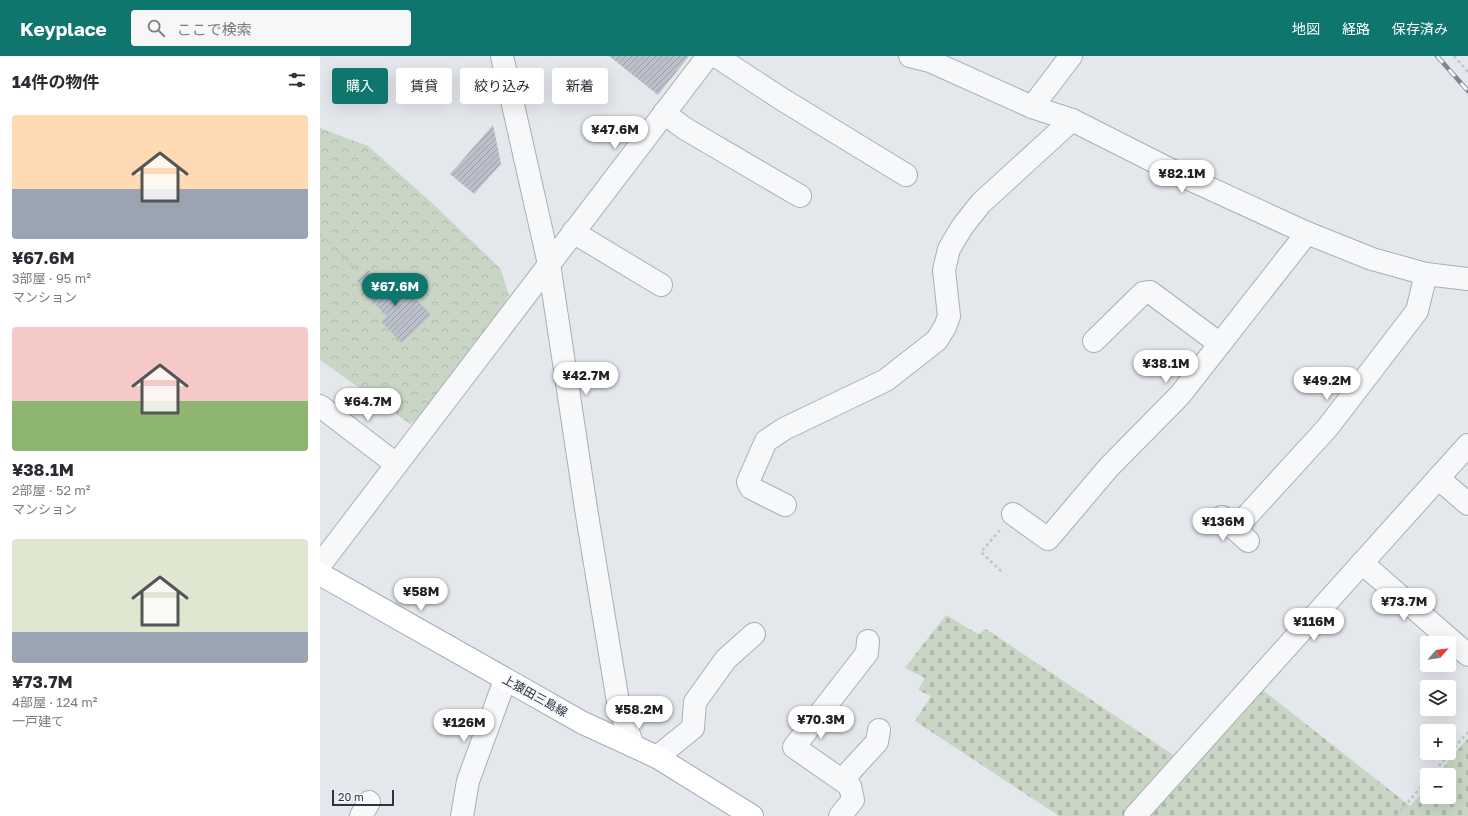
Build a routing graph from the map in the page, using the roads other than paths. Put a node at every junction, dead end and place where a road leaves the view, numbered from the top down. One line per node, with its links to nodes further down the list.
1 (502, 56): 13 (street)
2 (708, 56): 7 (street)
3 (716, 56): 9 (street)
4 (912, 56): 6 (street)
5 (1071, 56): 6 (street)
6 (1032, 107): 8 (street)
7 (664, 113): 10 (street); 11 (street)
8 (1072, 120): 12 (street); 24 (street)
9 (906, 175)
10 (800, 196)
11 (573, 232): 13 (street); 16 (street)
12 (1307, 233): 14 (street); 18 (street)
13 (549, 264): 21 (street); 35 (street)
14 (1426, 274): 15 (street); 26 (street)
15 (1468, 279)
16 (661, 285)
17 (1094, 341): 18 (street)
18 (1220, 344): 25 (street)
19 (320, 406): 21 (street)
20 (1468, 445): 22 (street)
21 (396, 464): 28 (street)
22 (1438, 478): 23 (street); 27 (street)
23 (1468, 504)
24 (785, 505)
25 (1013, 514)
26 (1235, 529)
27 (1362, 563): 32 (street); 41 (street)
28 (320, 565)
29 (320, 574): 33 (main road, 上猿田三島線)
30 (754, 634): 36 (street)
31 (868, 641): 37 (street)
32 (1468, 655)
33 (506, 680): 35 (main road, 上猿田三島線); 38 (street)
34 (879, 730): 37 (street)
35 (633, 746): 36 (main road, 上猿田三島線)
36 (657, 757): 39 (main road, 上猿田三島線)
37 (842, 780): 40 (street)
38 (462, 816)
39 (752, 816)
40 (840, 816)
41 (1135, 816)

